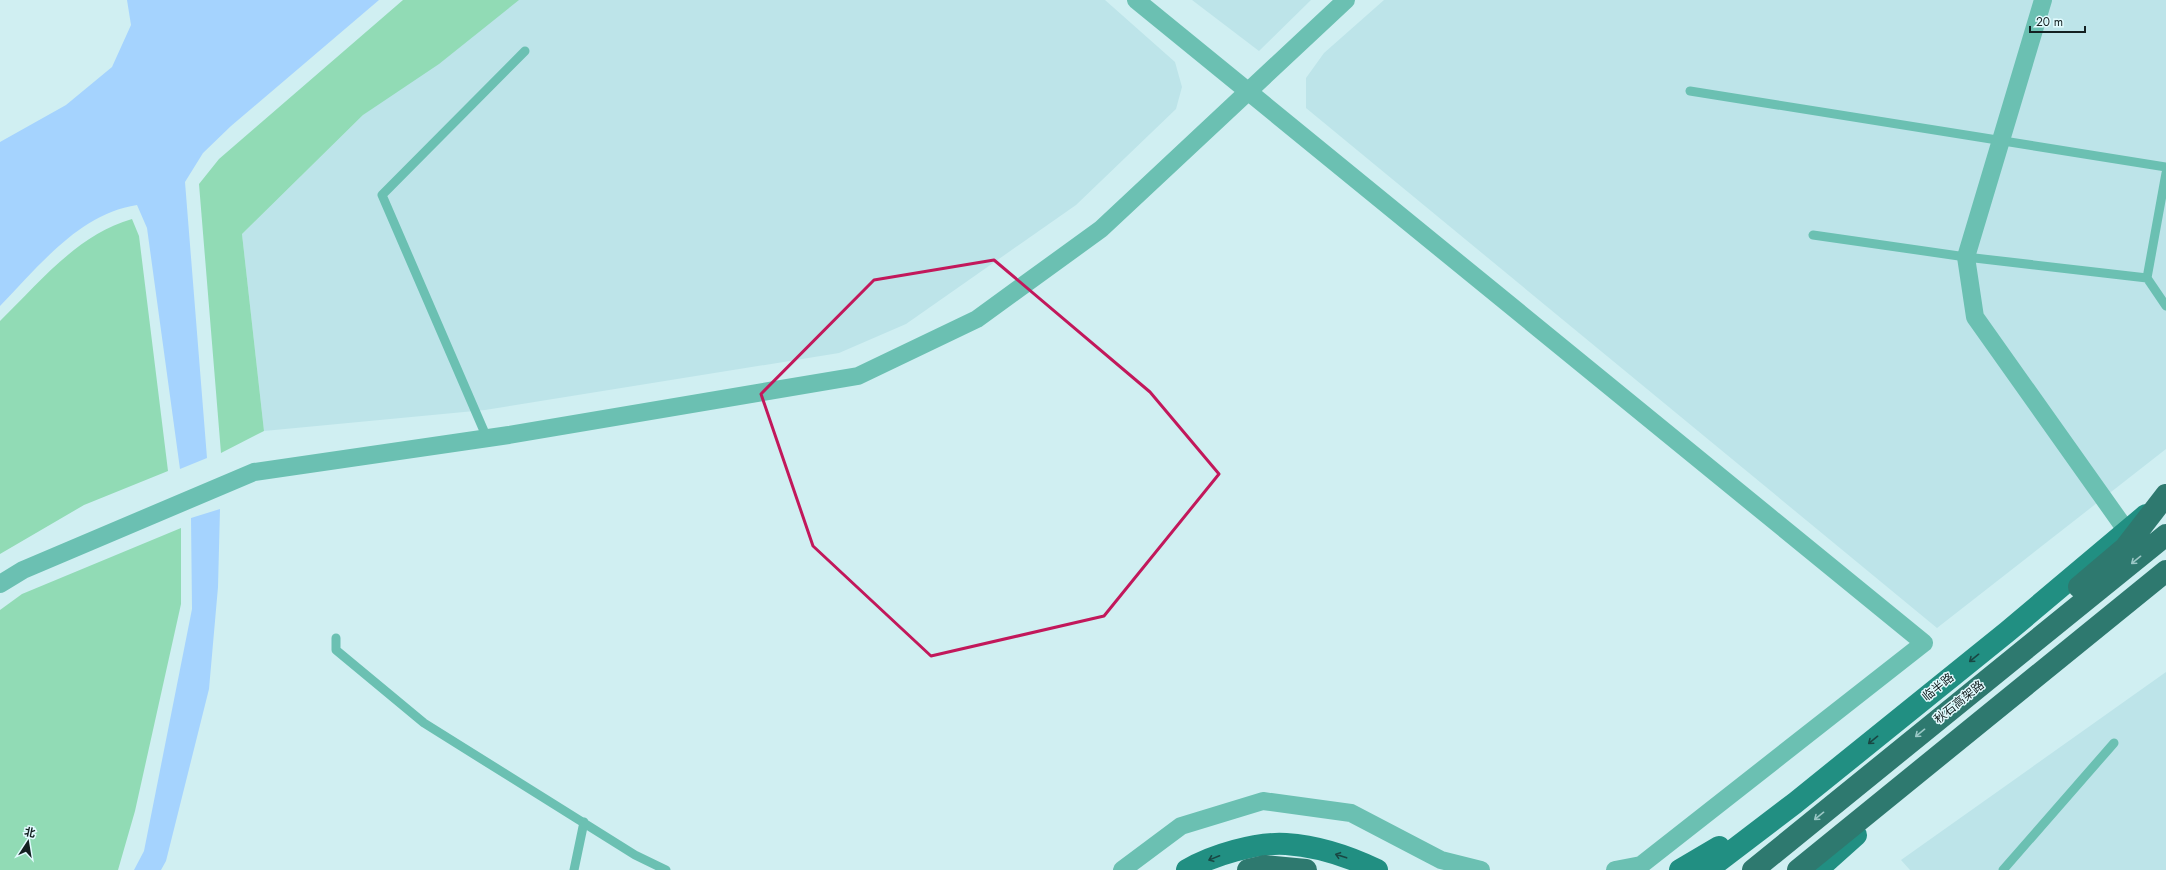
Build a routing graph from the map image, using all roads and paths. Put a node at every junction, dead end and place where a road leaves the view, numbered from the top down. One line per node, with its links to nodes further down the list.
1 (1136, 0): 6 (street)
2 (1346, 0): 6 (street)
3 (2043, 0): 7 (street)
4 (525, 51): 14 (lane)
5 (1690, 91): 7 (lane)
6 (1248, 92): 14 (street); 38 (street)
7 (2001, 141): 8 (lane); 11 (street)
8 (2166, 167)
9 (2166, 173): 12 (lane)
10 (1813, 235): 11 (lane)
11 (1966, 257): 12 (lane); 17 (street)
12 (2147, 278): 13 (lane)
13 (2166, 306)
14 (487, 438): 21 (street)
15 (2166, 496): 25 (highway)
16 (2166, 500): 17 (main road, 临半路)
17 (2126, 530): 27 (main road, 临半路, one-way to 27)
18 (2166, 535): 25 (highway, 秋石高架路, one-way to 25)
19 (2166, 562): 29 (main road)
20 (2166, 571): 23 (highway)
21 (0, 584)
22 (2166, 586): 23 (highway)
23 (2110, 617): 42 (highway)
24 (336, 638): 28 (lane)
25 (1972, 691): 41 (highway, 秋石高架路, one-way to 41)
26 (2114, 743): 43 (lane)
27 (1795, 803): 39 (main road); 40 (main road, 临半路)
28 (584, 822): 30 (lane); 31 (lane)
29 (1826, 867)
30 (574, 870)
31 (666, 870)
32 (1122, 870): 37 (street)
33 (1187, 870): 36 (main road, one-way to 33)
34 (1248, 870): 35 (highway)
35 (1306, 870)
36 (1377, 870)
37 (1481, 870)
38 (1615, 870)
39 (1680, 870)
40 (1707, 870)
41 (1753, 870)
42 (1798, 870)
43 (2003, 870)

